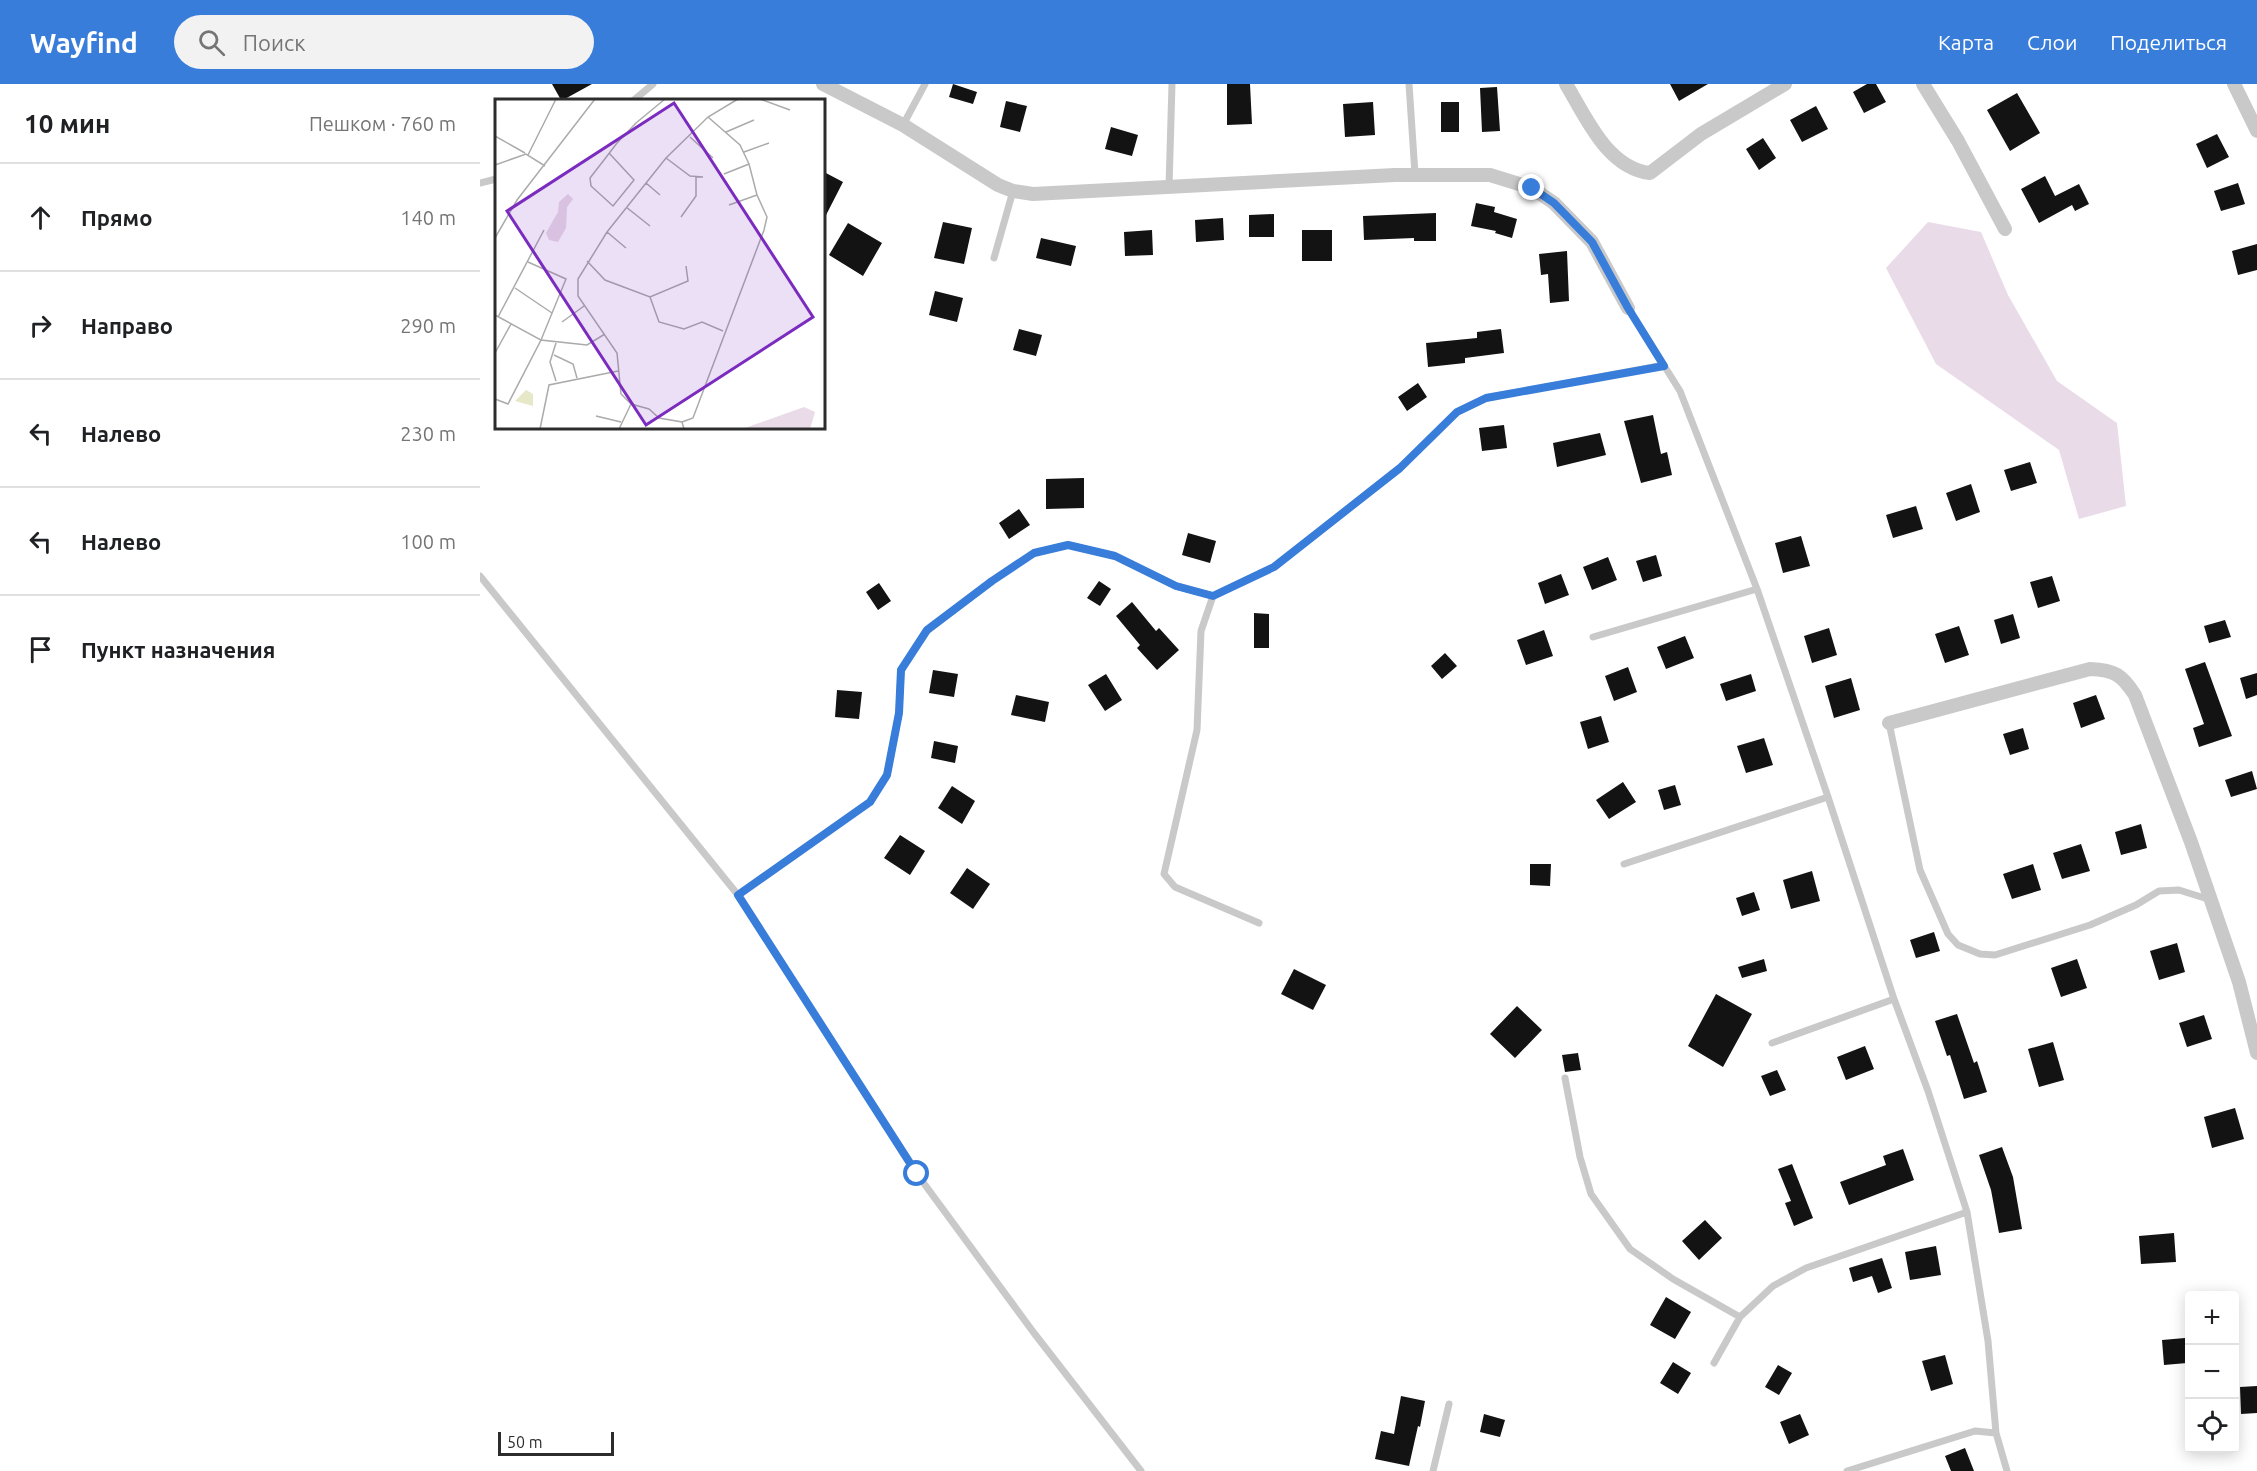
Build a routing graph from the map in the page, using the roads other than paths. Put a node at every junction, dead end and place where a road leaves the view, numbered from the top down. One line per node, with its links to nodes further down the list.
1 (653, 84): 10 (lane)
2 (823, 84): 11 (street)
3 (925, 84): 11 (lane)
4 (1172, 84): 16 (lane)
5 (1409, 84): 13 (lane)
6 (1566, 84): 7 (street)
7 (1785, 84)
8 (1923, 84): 18 (street)
9 (2234, 84): 12 (street)
10 (635, 99)
11 (903, 125): 17 (street)
12 (2257, 131)
13 (1415, 174): 16 (street); 20 (street)
14 (495, 179): 15 (lane)
15 (480, 183)
16 (1169, 187): 17 (street)
17 (1013, 191): 19 (lane)
18 (2005, 229)
19 (994, 258)
20 (1628, 308): 21 (lane)
21 (1664, 366): 23 (lane); 24 (lane)
22 (480, 576): 29 (lane)
23 (1757, 588): 25 (lane); 27 (lane)
24 (1213, 596): 29 (lane); 31 (lane)
25 (1593, 637)
26 (1889, 723): 30 (street); 30 (lane)
27 (1828, 797): 28 (lane); 32 (lane)
28 (1624, 864)
29 (738, 895): 41 (lane)
30 (2211, 900): 34 (street)
31 (1258, 923)
32 (1894, 999): 33 (lane); 36 (lane)
33 (1772, 1043)
34 (2257, 1053)
35 (1565, 1078): 37 (lane)
36 (1967, 1212): 37 (lane); 40 (lane)
37 (1740, 1317): 38 (lane)
38 (1714, 1363)
39 (1449, 1404): 42 (lane)
40 (1996, 1433): 43 (lane); 44 (lane)
41 (1141, 1471)
42 (1433, 1471)
43 (1847, 1471)
44 (2007, 1471)

